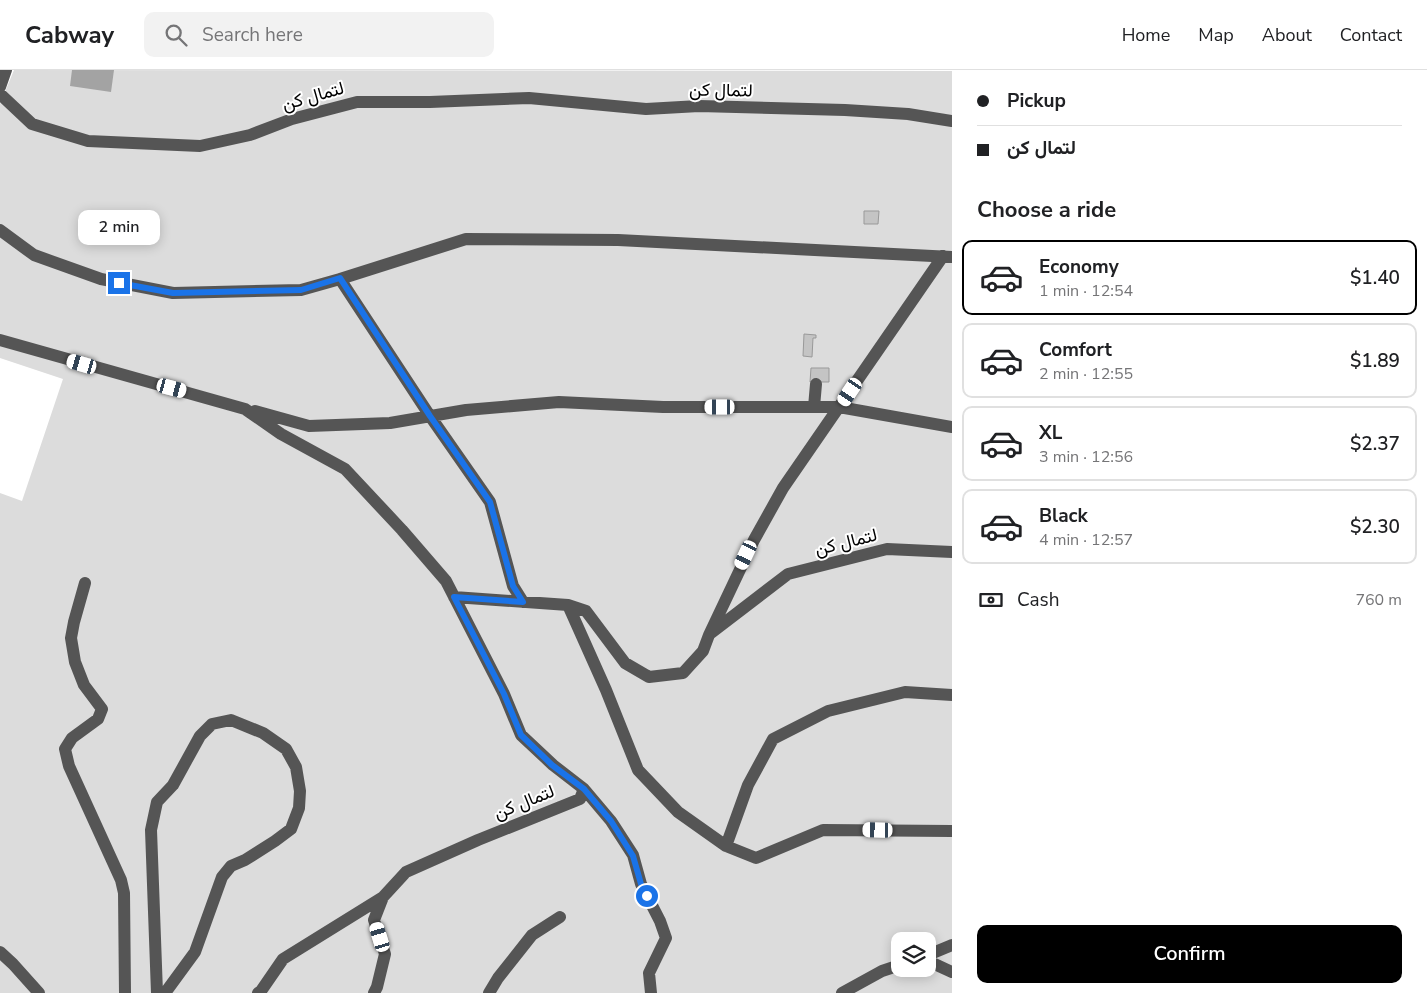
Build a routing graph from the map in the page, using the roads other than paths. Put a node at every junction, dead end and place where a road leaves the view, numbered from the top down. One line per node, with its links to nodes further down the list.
1 (6, 70): 2 (street)
2 (0, 87)
3 (0, 94): 4 (street, لتمال کن)
4 (952, 121)
5 (0, 230): 7 (street, لتمال کن)
6 (948, 256): 7 (street, لتمال کن); 11 (street, لتمال کن)
7 (340, 278): 13 (street)
8 (0, 340): 12 (street, لتمال کن)
9 (816, 384): 10 (street)
10 (814, 407): 11 (street, لتمال کن); 13 (street, لتمال کن)
11 (839, 407): 14 (street, لتمال کن); 20 (street, لتمال کن)
12 (245, 409): 13 (street, لتمال کن); 17 (street, لتمال کن)
13 (430, 416): 18 (street)
14 (952, 427)
15 (952, 552): 20 (street, لتمال کن)
16 (85, 584): 34 (street)
17 (454, 597): 18 (street, لتمال کن); 22 (street, لتمال کن)
18 (523, 602): 19 (street, لتمال کن)
19 (568, 605): 20 (street, لتمال کن); 24 (street)
20 (709, 635)
21 (952, 695): 24 (street)
22 (584, 789): 25 (street, لتمال کن); 40 (street)
23 (952, 831): 24 (street)
24 (726, 846)
25 (383, 897): 37 (street); 38 (street, لتمال کن)
26 (560, 917): 39 (street)
27 (952, 945): 29 (street)
28 (0, 952): 33 (street)
29 (936, 952)
30 (936, 965): 32 (street)
31 (891, 968): 41 (street)
32 (952, 972)
33 (39, 993)
34 (125, 993)
35 (158, 993): 36 (street)
36 (165, 993)
37 (258, 993)
38 (374, 993)
39 (489, 993)
40 (651, 993)
41 (842, 993)

